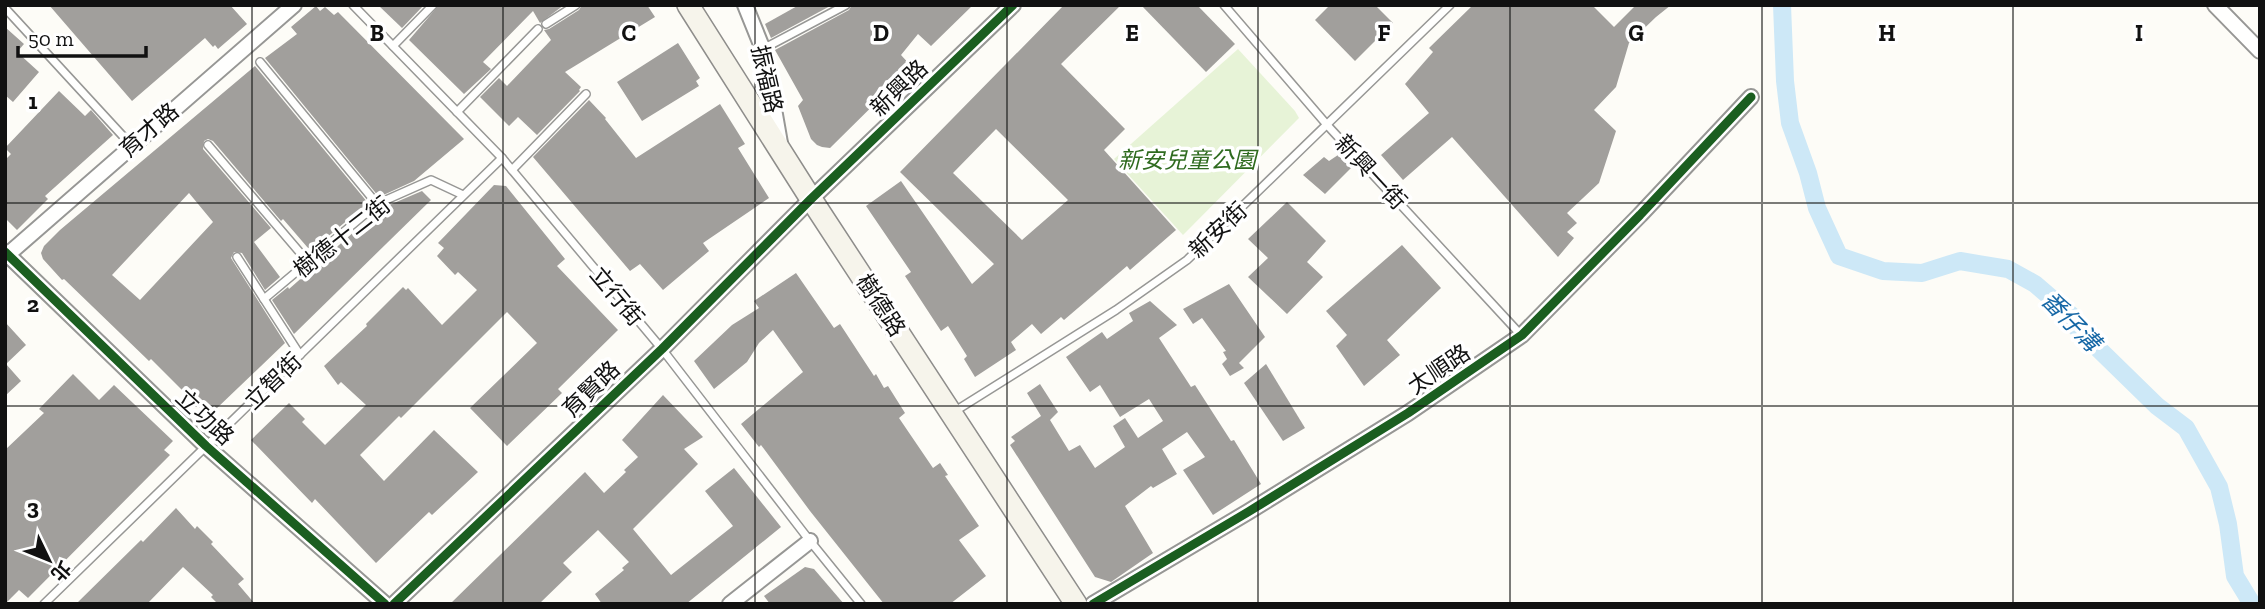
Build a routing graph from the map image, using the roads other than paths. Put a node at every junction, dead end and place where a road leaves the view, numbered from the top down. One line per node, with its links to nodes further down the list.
1 (294, 5): 24 (street, 育才路)
2 (353, 5): 15 (lane, 立行街)
3 (433, 5): 15 (lane)
4 (576, 5): 13 (lane)
5 (688, 5): 25 (street, 樹德路)
6 (745, 5): 16 (street, 振福路)
7 (846, 5): 16 (lane)
8 (1013, 5): 29 (street, 新興路)
9 (1224, 5): 22 (lane, 新興一街)
10 (1450, 5): 22 (lane, 新安街)
11 (2215, 5): 17 (street)
12 (5, 8): 24 (lane)
13 (546, 24)
14 (538, 29): 21 (lane)
15 (393, 46): 21 (lane, 立行街)
16 (763, 49): 25 (street, 振福路)
17 (2260, 51)
18 (260, 62): 30 (lane)
19 (586, 94): 27 (lane)
20 (1751, 97): 35 (street, 太順路)
21 (457, 111): 26 (lane, 立行街)
22 (1328, 126): 35 (lane, 新興一街); 38 (lane, 新安街)
23 (208, 145): 33 (lane)
24 (132, 146): 31 (street, 育才路)
25 (783, 155): 29 (street, 樹德路)
26 (502, 158): 27 (lane, 立行街); 28 (lane, 立智街)
27 (512, 170): 36 (lane, 立行街)
28 (463, 195): 30 (lane, 樹德十二街); 37 (lane, 立智街)
29 (811, 199): 36 (street, 育賢路); 38 (street, 樹德路)
30 (377, 204): 33 (lane, 樹德十二街)
31 (6, 254): 39 (street, 立功路)
32 (237, 257): 34 (lane)
33 (309, 262): 34 (lane, 樹德十二街)
34 (264, 299): 37 (lane)
35 (1522, 335): 47 (street, 太順路)
36 (662, 349): 40 (lane, 立行街); 43 (street, 育賢路)
37 (300, 355): 39 (lane, 立智街)
38 (952, 413): 46 (street, 樹德路)
39 (206, 446): 41 (lane, 立智街); 42 (street, 立功路)
40 (810, 541): 44 (street); 45 (lane, 立行街)
41 (44, 604)
42 (385, 604)
43 (394, 604)
44 (730, 604)
45 (862, 604)
46 (1076, 604)
47 (1093, 604)

